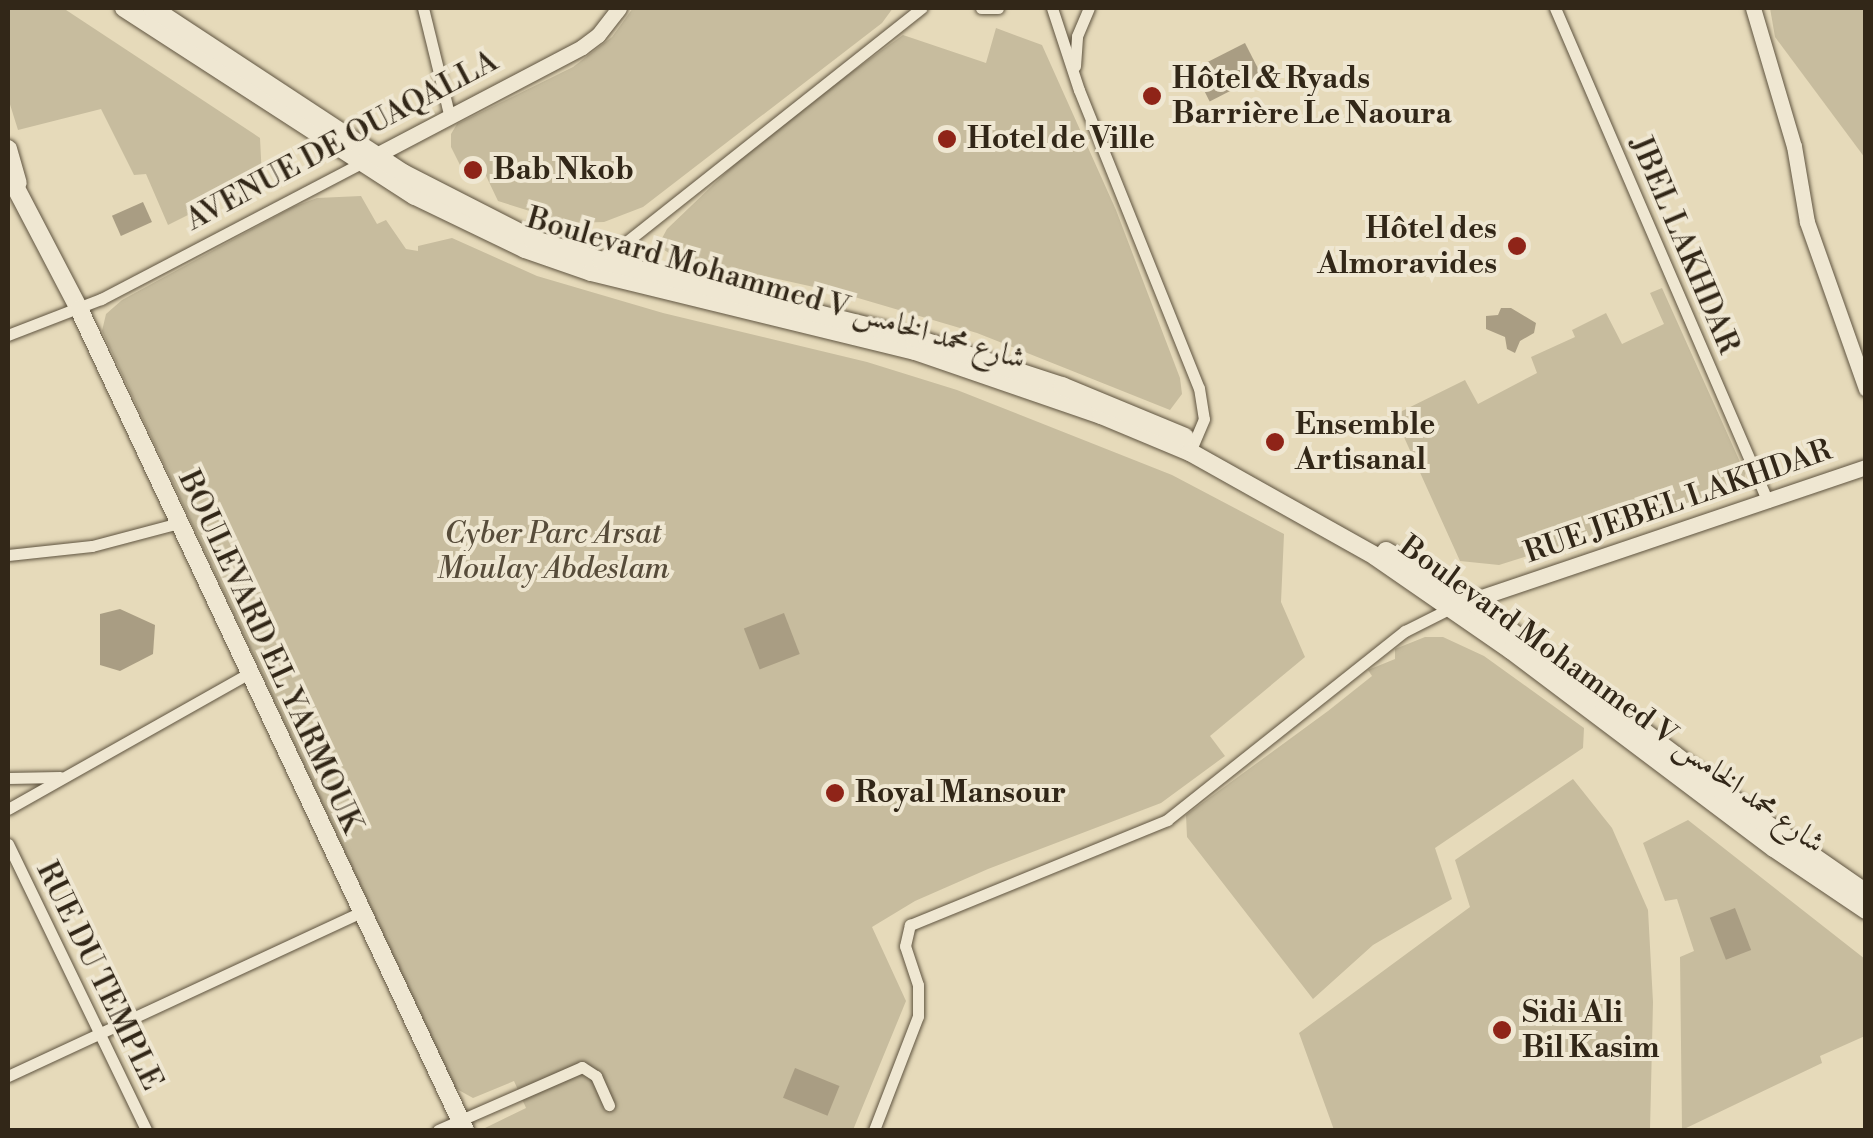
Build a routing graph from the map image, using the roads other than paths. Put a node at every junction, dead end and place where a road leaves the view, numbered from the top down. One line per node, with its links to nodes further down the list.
1 (124, 8): 15 (main road, Boulevard Mohammed V شارع محمد الخامس)
2 (152, 8): 15 (main road, Boulevard Mohammed V شارع محمد الخامس)
3 (423, 8): 13 (street)
4 (619, 8): 13 (street, AVENUE DE OUAQALLA)
5 (921, 8): 18 (street)
6 (981, 8): 7 (street)
7 (998, 8)
8 (1052, 8): 12 (street)
9 (1089, 8): 12 (street)
10 (1555, 8): 24 (street, JBEL LAKHDAR)
11 (1754, 8): 21 (street)
12 (1074, 75): 22 (street)
13 (449, 114): 15 (street, AVENUE DE OUAQALLA)
14 (8, 149): 17 (main road, BOULEVARD EL YARMOUK)
15 (370, 158): 18 (main road, Boulevard Mohammed V شارع محمد الخامس); 19 (street, AVENUE DE OUAQALLA)
16 (8, 173): 17 (main road, BOULEVARD EL YARMOUK)
17 (23, 197): 19 (main road, BOULEVARD EL YARMOUK)
18 (596, 266): 22 (main road, Boulevard Mohammed V شارع محمد الخامس)
19 (79, 309): 20 (street, AVENUE DE OUAQALLA); 25 (main road, BOULEVARD EL YARMOUK)
20 (8, 335)
21 (1866, 389)
22 (1193, 447): 27 (main road, Boulevard Mohammed V شارع محمد الخامس); 28 (main road, Boulevard Mohammed V شارع محمد الخامس)
23 (1866, 467): 24 (street, RUE JEBEL LAKHDAR)
24 (1768, 502): 27 (street, RUE JEBEL LAKHDAR)
25 (178, 523): 26 (street); 29 (main road, BOULEVARD EL YARMOUK)
26 (8, 555)
27 (1472, 601): 28 (street, RUE JEBEL LAKHDAR); 34 (main road, Boulevard Mohammed V شارع محمد الخامس)
28 (1452, 608): 35 (main road, Boulevard Mohammed V شارع محمد الخامس); 43 (street)
29 (249, 673): 30 (street); 36 (main road, BOULEVARD EL YARMOUK)
30 (64, 776): 31 (street); 32 (street)
31 (8, 778)
32 (8, 808)
33 (8, 844): 37 (street, RUE DU TEMPLE)
34 (1866, 892)
35 (1866, 910)
36 (362, 912): 37 (street); 40 (main road, BOULEVARD EL YARMOUK)
37 (99, 1033): 38 (street); 41 (street, RUE DU TEMPLE)
38 (8, 1076)
39 (609, 1104): 40 (street)
40 (462, 1125): 42 (street)
41 (146, 1130)
42 (438, 1130)
43 (874, 1130)

